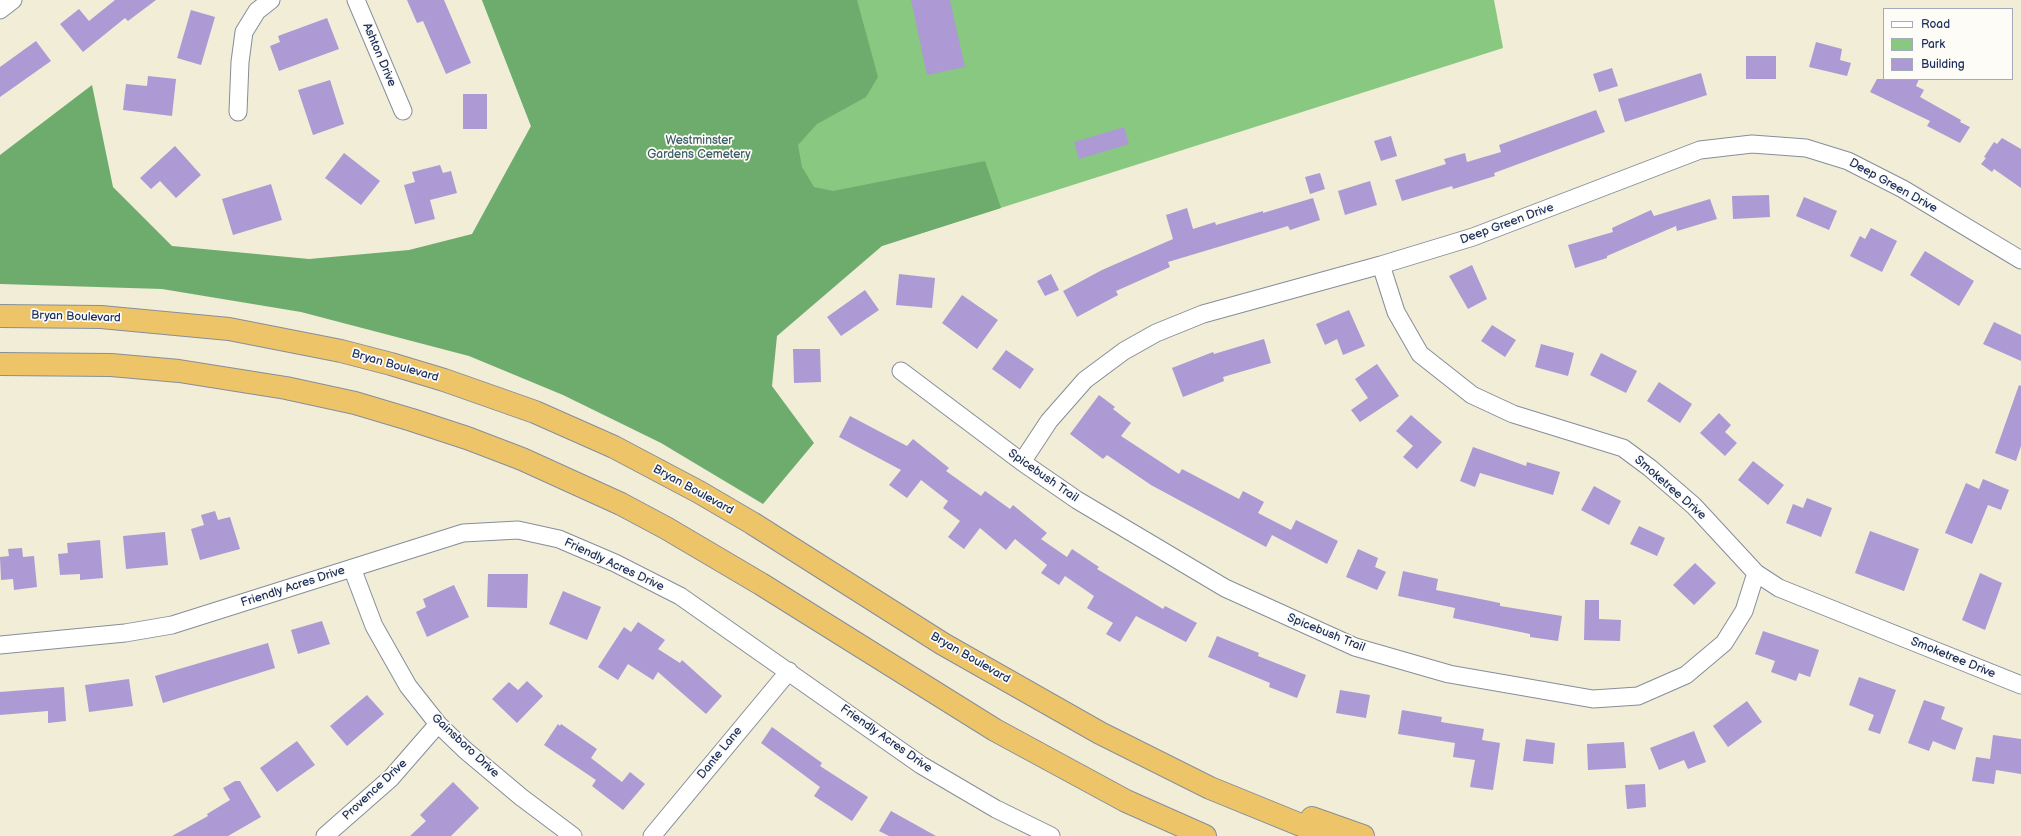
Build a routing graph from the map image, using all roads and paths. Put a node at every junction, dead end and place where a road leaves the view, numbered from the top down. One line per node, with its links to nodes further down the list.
1 (13, 0): 4 (street)
2 (271, 0): 6 (street)
3 (356, 0): 5 (street, Ashton Drive)
4 (0, 10)
5 (403, 110)
6 (238, 112)
7 (2021, 260): 8 (street, Deep Green Drive)
8 (1381, 265): 12 (street, Deep Green Drive); 14 (street, Smoketree Drive)
9 (0, 316): 19 (highway, Bryan Boulevard)
10 (0, 364): 24 (highway)
11 (901, 371): 12 (street, Spicebush Trail)
12 (1022, 462): 14 (street, Spicebush Trail)
13 (352, 568): 15 (street, Friendly Acres Drive); 16 (street, Friendly Acres Drive); 18 (street, Gainsboro Drive)
14 (1756, 573): 17 (street, Smoketree Drive)
15 (0, 645)
16 (789, 671): 22 (street, Dante Lane); 23 (street, Friendly Acres Drive)
17 (2021, 685)
18 (438, 724): 20 (street, Provence Drive); 21 (street, Gainsboro Drive)
19 (1253, 806): 25 (highway, Bryan Boulevard); 26 (highway)
20 (325, 836)
21 (573, 836)
22 (652, 836)
23 (1051, 836)
24 (1205, 836)
25 (1328, 836)
26 (1363, 836)

